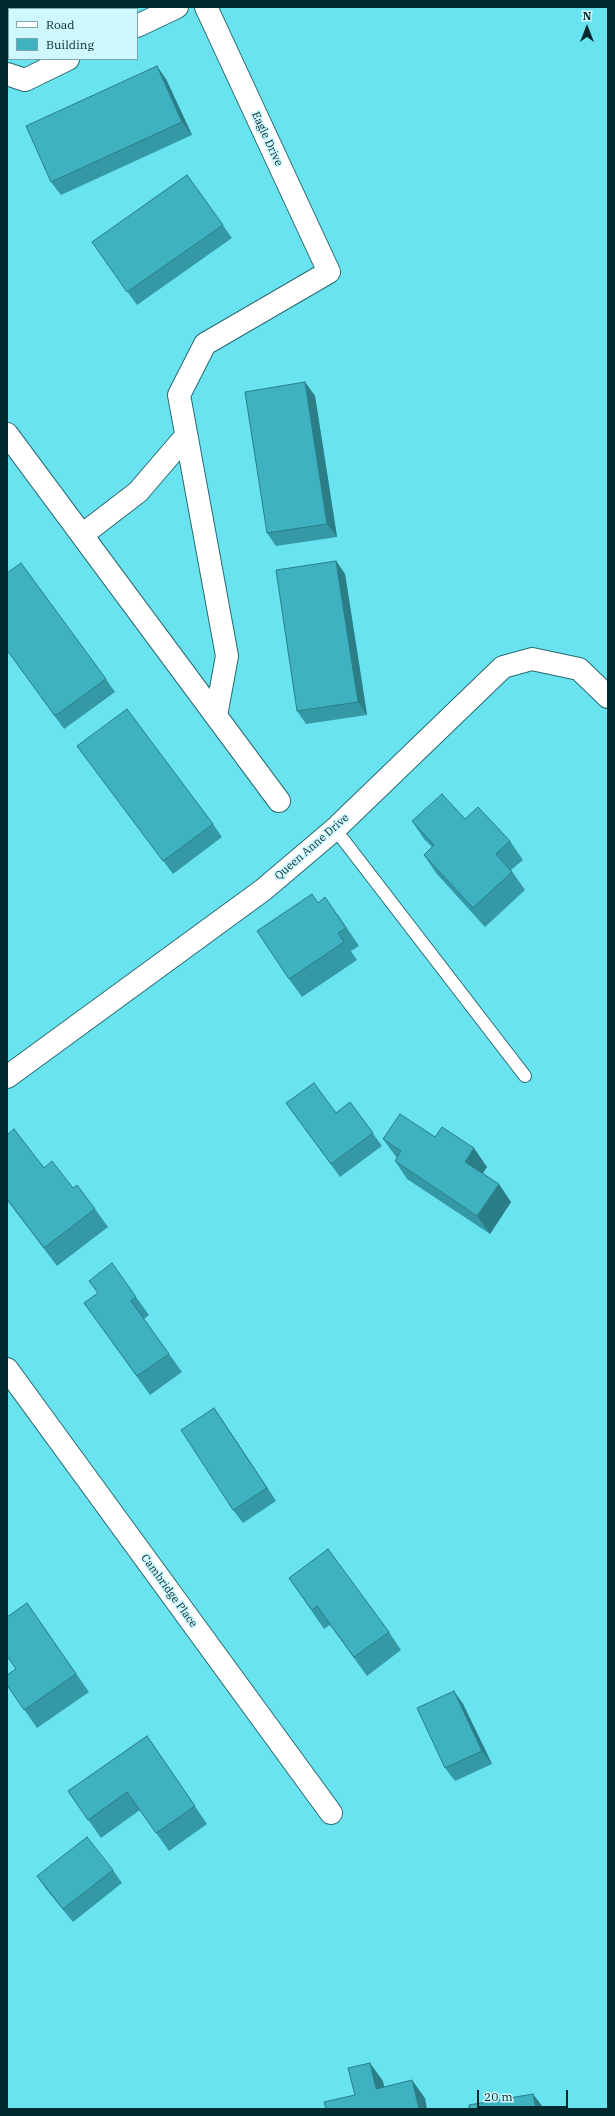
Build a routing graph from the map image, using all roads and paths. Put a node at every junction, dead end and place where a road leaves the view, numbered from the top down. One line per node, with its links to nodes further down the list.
1 (178, 7): 3 (street)
2 (206, 7): 7 (street, Eagle Drive)
3 (138, 26)
4 (66, 60): 5 (street)
5 (7, 74)
6 (7, 434): 8 (street)
7 (186, 436): 8 (street); 10 (street)
8 (82, 535): 10 (street)
9 (608, 697): 12 (street, Queen Anne Drive)
10 (216, 716): 11 (street)
11 (279, 801)
12 (334, 829): 13 (street, Queen Anne Drive); 14 (lane)
13 (7, 1076)
14 (525, 1076)
15 (7, 1369): 16 (street, Cambridge Place)
16 (331, 1813)

